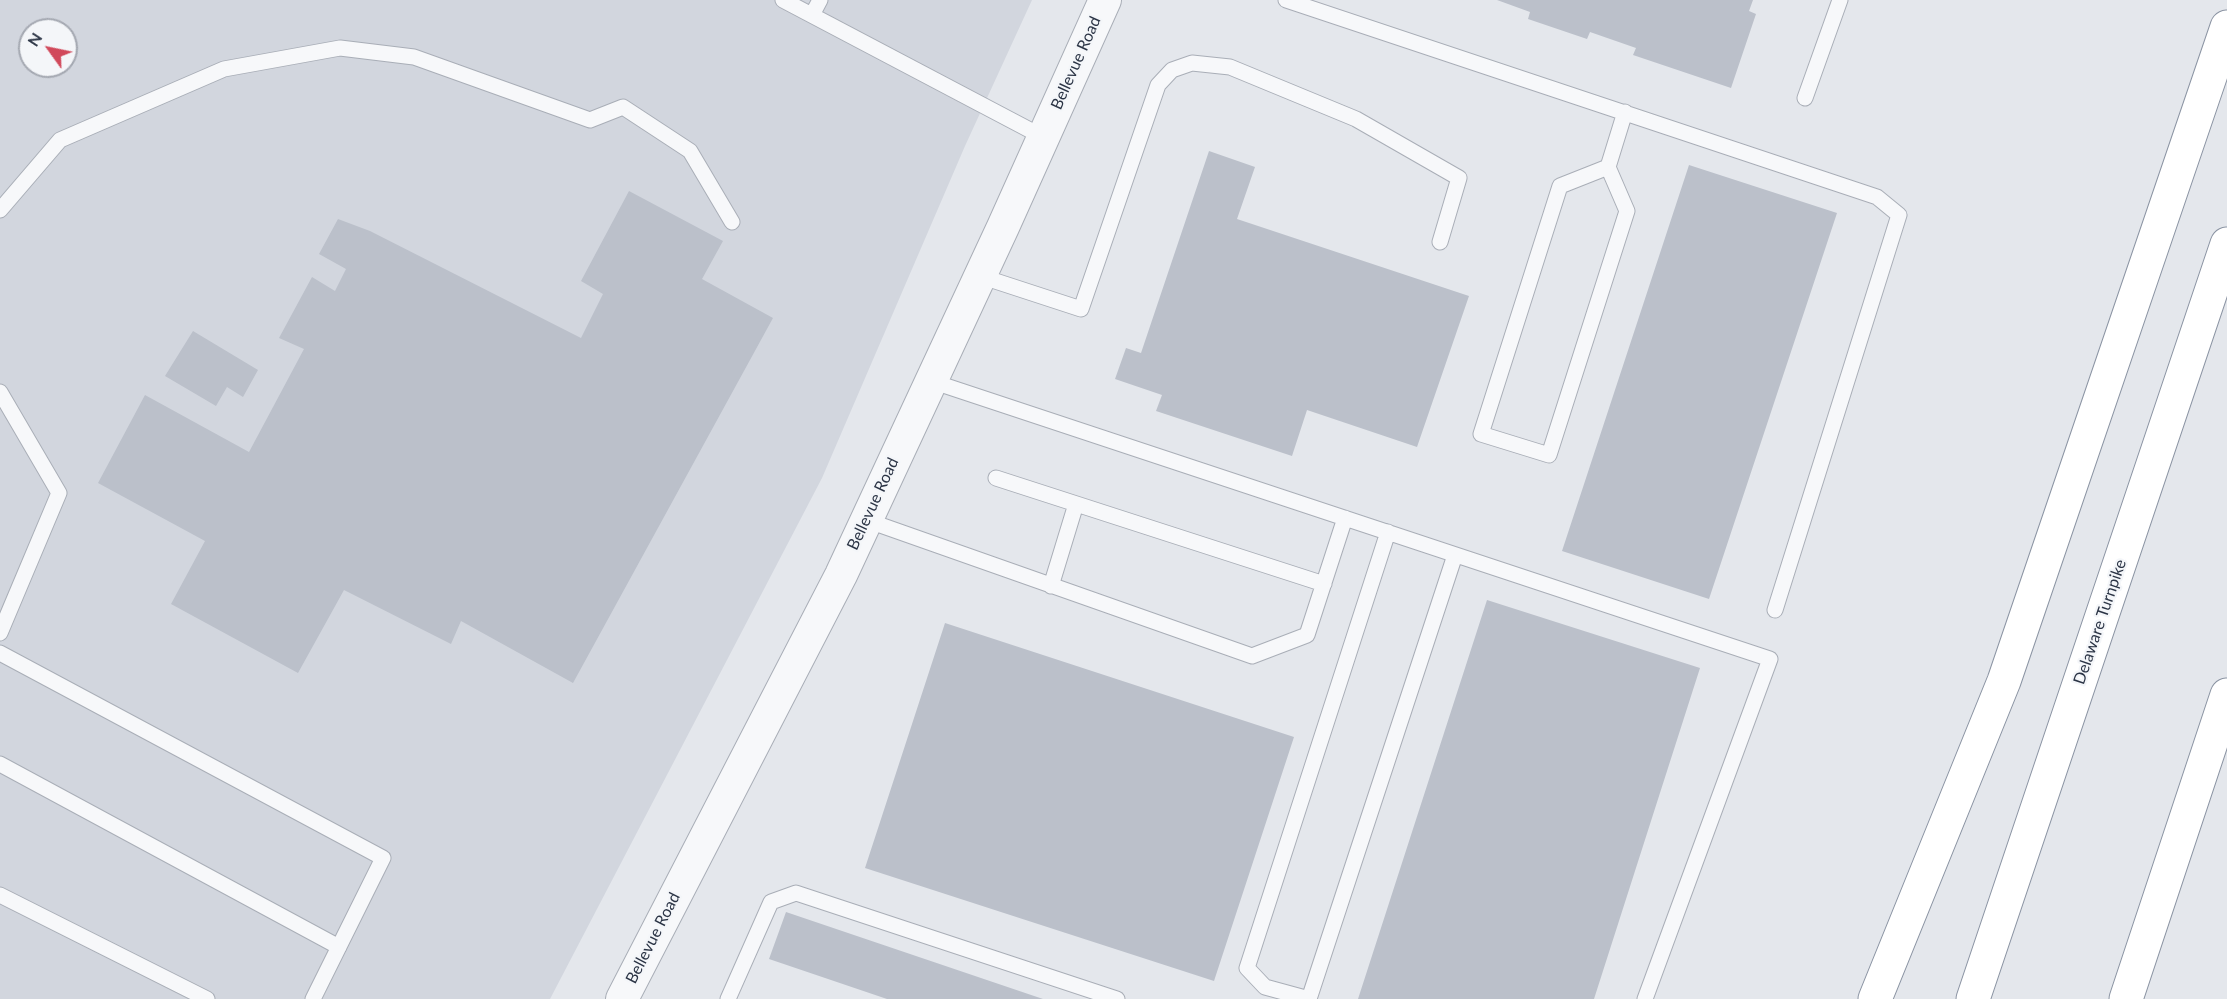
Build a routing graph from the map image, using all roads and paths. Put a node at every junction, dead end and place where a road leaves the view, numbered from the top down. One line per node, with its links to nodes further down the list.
1 (783, 0): 6 (lane)
2 (820, 0): 6 (lane)
3 (1105, 0): 10 (street, Bellevue Road)
4 (1286, 0): 9 (lane)
5 (1840, 0): 8 (lane)
6 (812, 15): 10 (lane)
7 (2227, 27): 41 (highway)
8 (1805, 98)
9 (1625, 112): 11 (lane); 27 (lane)
10 (1043, 137): 16 (street, Bellevue Road)
11 (1608, 167): 11 (lane)
12 (0, 210): 13 (lane)
13 (732, 222)
14 (1440, 242): 16 (lane)
15 (2227, 244): 42 (highway, Delaware Turnpike)
16 (980, 276): 17 (street, Bellevue Road)
17 (931, 381): 21 (lane); 22 (street, Bellevue Road)
18 (0, 392): 28 (lane)
19 (996, 478): 20 (lane)
20 (1076, 504): 25 (lane); 26 (lane)
21 (1345, 518): 23 (lane); 25 (lane)
22 (866, 520): 26 (lane); 36 (street, Bellevue Road)
23 (1388, 532): 24 (lane); 39 (lane)
24 (1455, 555): 39 (lane); 40 (lane)
25 (1324, 584): 26 (lane)
26 (1051, 586)
27 (1774, 610)
28 (0, 633)
29 (0, 653): 33 (lane)
30 (2227, 695): 43 (highway)
31 (0, 764): 33 (lane)
32 (0, 895): 34 (lane)
33 (339, 947): 35 (lane)
34 (207, 999)
35 (313, 999)
36 (622, 999)
37 (728, 999): 38 (lane)
38 (1117, 999)
39 (1309, 999)
40 (1645, 999)
41 (1875, 999)
42 (1973, 999)
43 (2126, 999)

